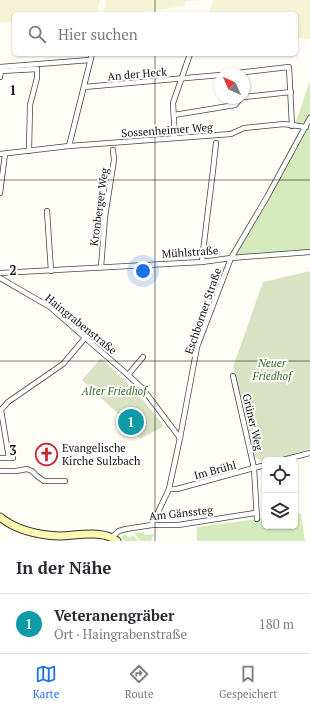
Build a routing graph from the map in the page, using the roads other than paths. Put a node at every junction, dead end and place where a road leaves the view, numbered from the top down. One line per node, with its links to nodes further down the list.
1 (91, 56): 3 (street)
2 (189, 56): 8 (street)
3 (90, 60): 4 (street); 9 (street)
4 (0, 67)
5 (250, 72): 10 (street)
6 (214, 76): 8 (street)
7 (0, 77): 21 (street)
8 (180, 79): 9 (street, An der Heck); 13 (street, An der Heck)
9 (84, 87): 19 (street)
10 (291, 92): 11 (street); 15 (street)
11 (250, 96)
12 (236, 104): 13 (street)
13 (174, 115): 17 (street, An der Heck)
14 (310, 118): 16 (street, Eschborner Straße)
15 (292, 126): 16 (street, Sossenheimer Weg); 17 (street, Sossenheimer Weg)
16 (306, 127): 26 (street, Eschborner Straße)
17 (175, 138): 19 (street, Sossenheimer Weg)
18 (216, 143): 27 (street)
19 (69, 146): 21 (street, Sossenheimer Weg)
20 (113, 150): 28 (street, Kronberger Weg)
21 (29, 151): 22 (street, Sossenheimer Weg)
22 (2, 154): 23 (street)
23 (0, 193)
24 (47, 211): 29 (street)
25 (310, 252): 26 (street, Mühlstraße)
26 (231, 258): 27 (street, Mühlstraße); 36 (street, Eschborner Straße)
27 (202, 262): 28 (street, Mühlstraße)
28 (101, 266): 29 (street, Mühlstraße)
29 (51, 271): 30 (street, Mühlstraße)
30 (0, 273)
31 (0, 278): 32 (street, Haingrabenstraße)
32 (85, 338): 34 (street, Haingrabenstraße); 39 (street)
33 (143, 357): 34 (street)
34 (128, 375): 36 (street, Haingrabenstraße)
35 (233, 376): 41 (street, Grüner Weg)
36 (180, 438): 44 (street, Eschborner Straße)
37 (310, 452): 38 (street)
38 (293, 457)
39 (0, 458)
40 (262, 466): 41 (street, Im Brühl)
41 (254, 468): 44 (street, Im Brühl); 45 (street, Grüner Weg)
42 (0, 471): 43 (street)
43 (65, 481)
44 (169, 489): 48 (street, Eschborner Straße)
45 (255, 513): 47 (street, Grüner Weg); 48 (street, Am Gänssteg)
46 (0, 517): 49 (street)
47 (257, 519)
48 (152, 525): 49 (street, Am Gänssteg)
49 (114, 539)

